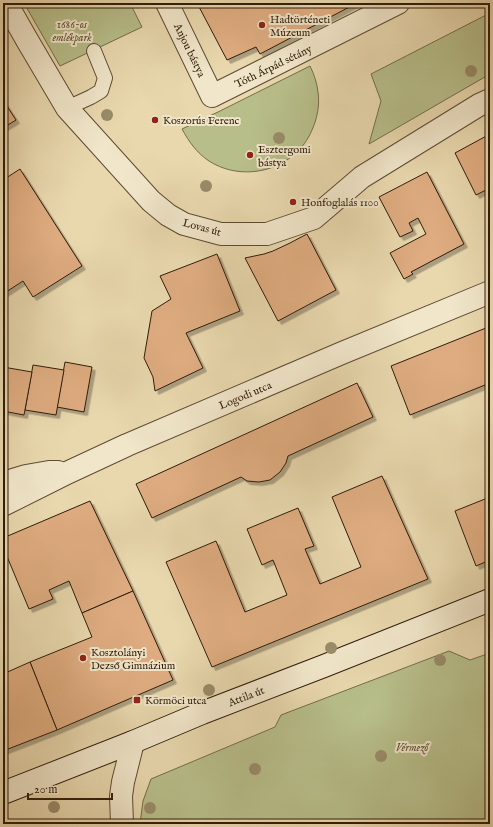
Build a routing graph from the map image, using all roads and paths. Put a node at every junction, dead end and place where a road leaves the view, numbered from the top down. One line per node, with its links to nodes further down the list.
1 (6, 3): 7 (street, Lovas út)
2 (167, 3): 5 (street, Anjou bástya)
3 (398, 3): 5 (street, Tóth Árpád sétány)
4 (94, 51): 7 (lane)
5 (212, 96)
6 (490, 100): 7 (street, Lovas út)
7 (67, 108)
8 (490, 292): 9 (street, Logodi utca)
9 (69, 472): 10 (street); 11 (street, Logodi utca)
10 (3, 483)
11 (3, 505)
12 (490, 600): 13 (street, Attila út)
13 (134, 742): 14 (street, Attila út); 15 (street)
14 (3, 793)
15 (122, 824)

